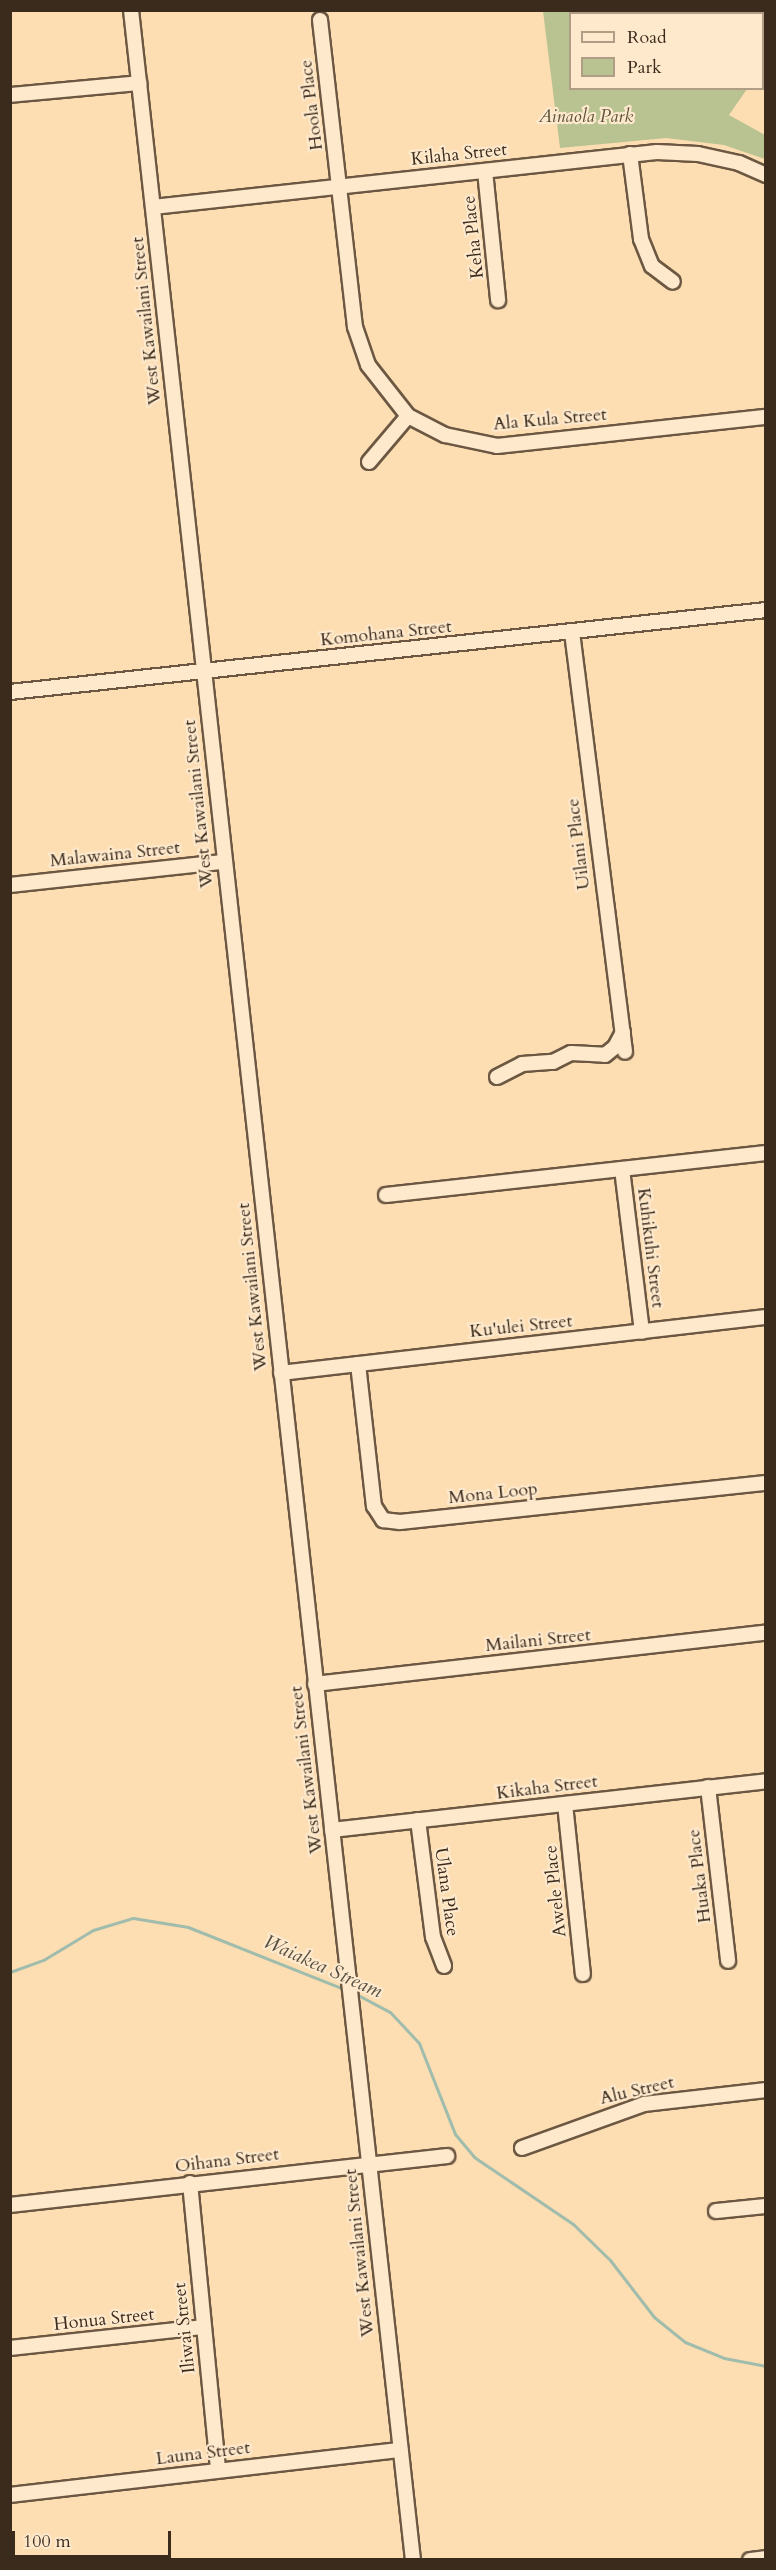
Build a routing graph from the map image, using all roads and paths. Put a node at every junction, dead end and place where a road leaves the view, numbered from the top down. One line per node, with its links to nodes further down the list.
1 (131, 10): 3 (street, West Kawailani Street)
2 (320, 20): 8 (street, Hoola Place)
3 (139, 83): 4 (street); 9 (street, West Kawailani Street)
4 (10, 95)
5 (630, 154): 6 (street, Kilaha Street); 7 (street, Kilaha Street); 10 (street)
6 (485, 171): 8 (street, Kilaha Street); 11 (street, Keha Place)
7 (765, 175)
8 (340, 186): 9 (street, Kilaha Street); 12 (street, Ala Kula Street)
9 (153, 207): 17 (street, West Kawailani Street)
10 (673, 282)
11 (498, 300)
12 (408, 416): 13 (street, Ala Kula Street); 14 (street)
13 (765, 417)
14 (369, 462)
15 (765, 610): 16 (street, Komohana Street)
16 (572, 632): 17 (street, Komohana Street); 21 (street, Uilani Place)
17 (204, 671): 18 (street, Komohana Street); 19 (street, West Kawailani Street)
18 (10, 692)
19 (223, 861): 20 (street, Malawaina Street); 30 (street, West Kawailani Street)
20 (10, 885)
21 (623, 1032): 22 (street, Uilani Place); 23 (street)
22 (625, 1052)
23 (497, 1077)
24 (765, 1153): 25 (street)
25 (622, 1169): 26 (street); 28 (street, Kuhikuhi Street)
26 (386, 1195)
27 (765, 1317): 28 (street, Ku'ulei Street)
28 (642, 1332): 29 (street, Ku'ulei Street)
29 (358, 1364): 30 (street, Ku'ulei Street); 31 (street, Mona Loop)
30 (280, 1372): 33 (street, West Kawailani Street)
31 (765, 1483)
32 (765, 1633): 33 (street, Mailani Street)
33 (315, 1684): 38 (street, West Kawailani Street)
34 (765, 1781): 35 (street, Kikaha Street)
35 (708, 1787): 36 (street, Kikaha Street); 39 (street, Huaka Place)
36 (565, 1804): 37 (street, Kikaha Street); 41 (street, Awele Place)
37 (418, 1821): 38 (street, Kikaha Street); 40 (street, Ulana Place)
38 (332, 1830): 45 (street, West Kawailani Street)
39 (728, 1961)
40 (444, 1966)
41 (583, 1974)
42 (765, 2090): 43 (street, Alu Street)
43 (522, 2148)
44 (447, 2156): 45 (street, Oihana Street)
45 (368, 2163): 46 (street, Oihana Street); 52 (street, West Kawailani Street)
46 (190, 2183): 47 (street, Oihana Street); 50 (street, Iliwai Street)
47 (10, 2205)
48 (765, 2206): 49 (street)
49 (716, 2211)
50 (202, 2327): 51 (street, Honua Street); 53 (street, Iliwai Street)
51 (10, 2348)
52 (400, 2450): 53 (street, Launa Street); 56 (street, West Kawailani Street)
53 (218, 2470): 54 (street, Launa Street)
54 (10, 2495)
55 (765, 2558): 57 (street)
56 (413, 2559)
57 (750, 2559)

